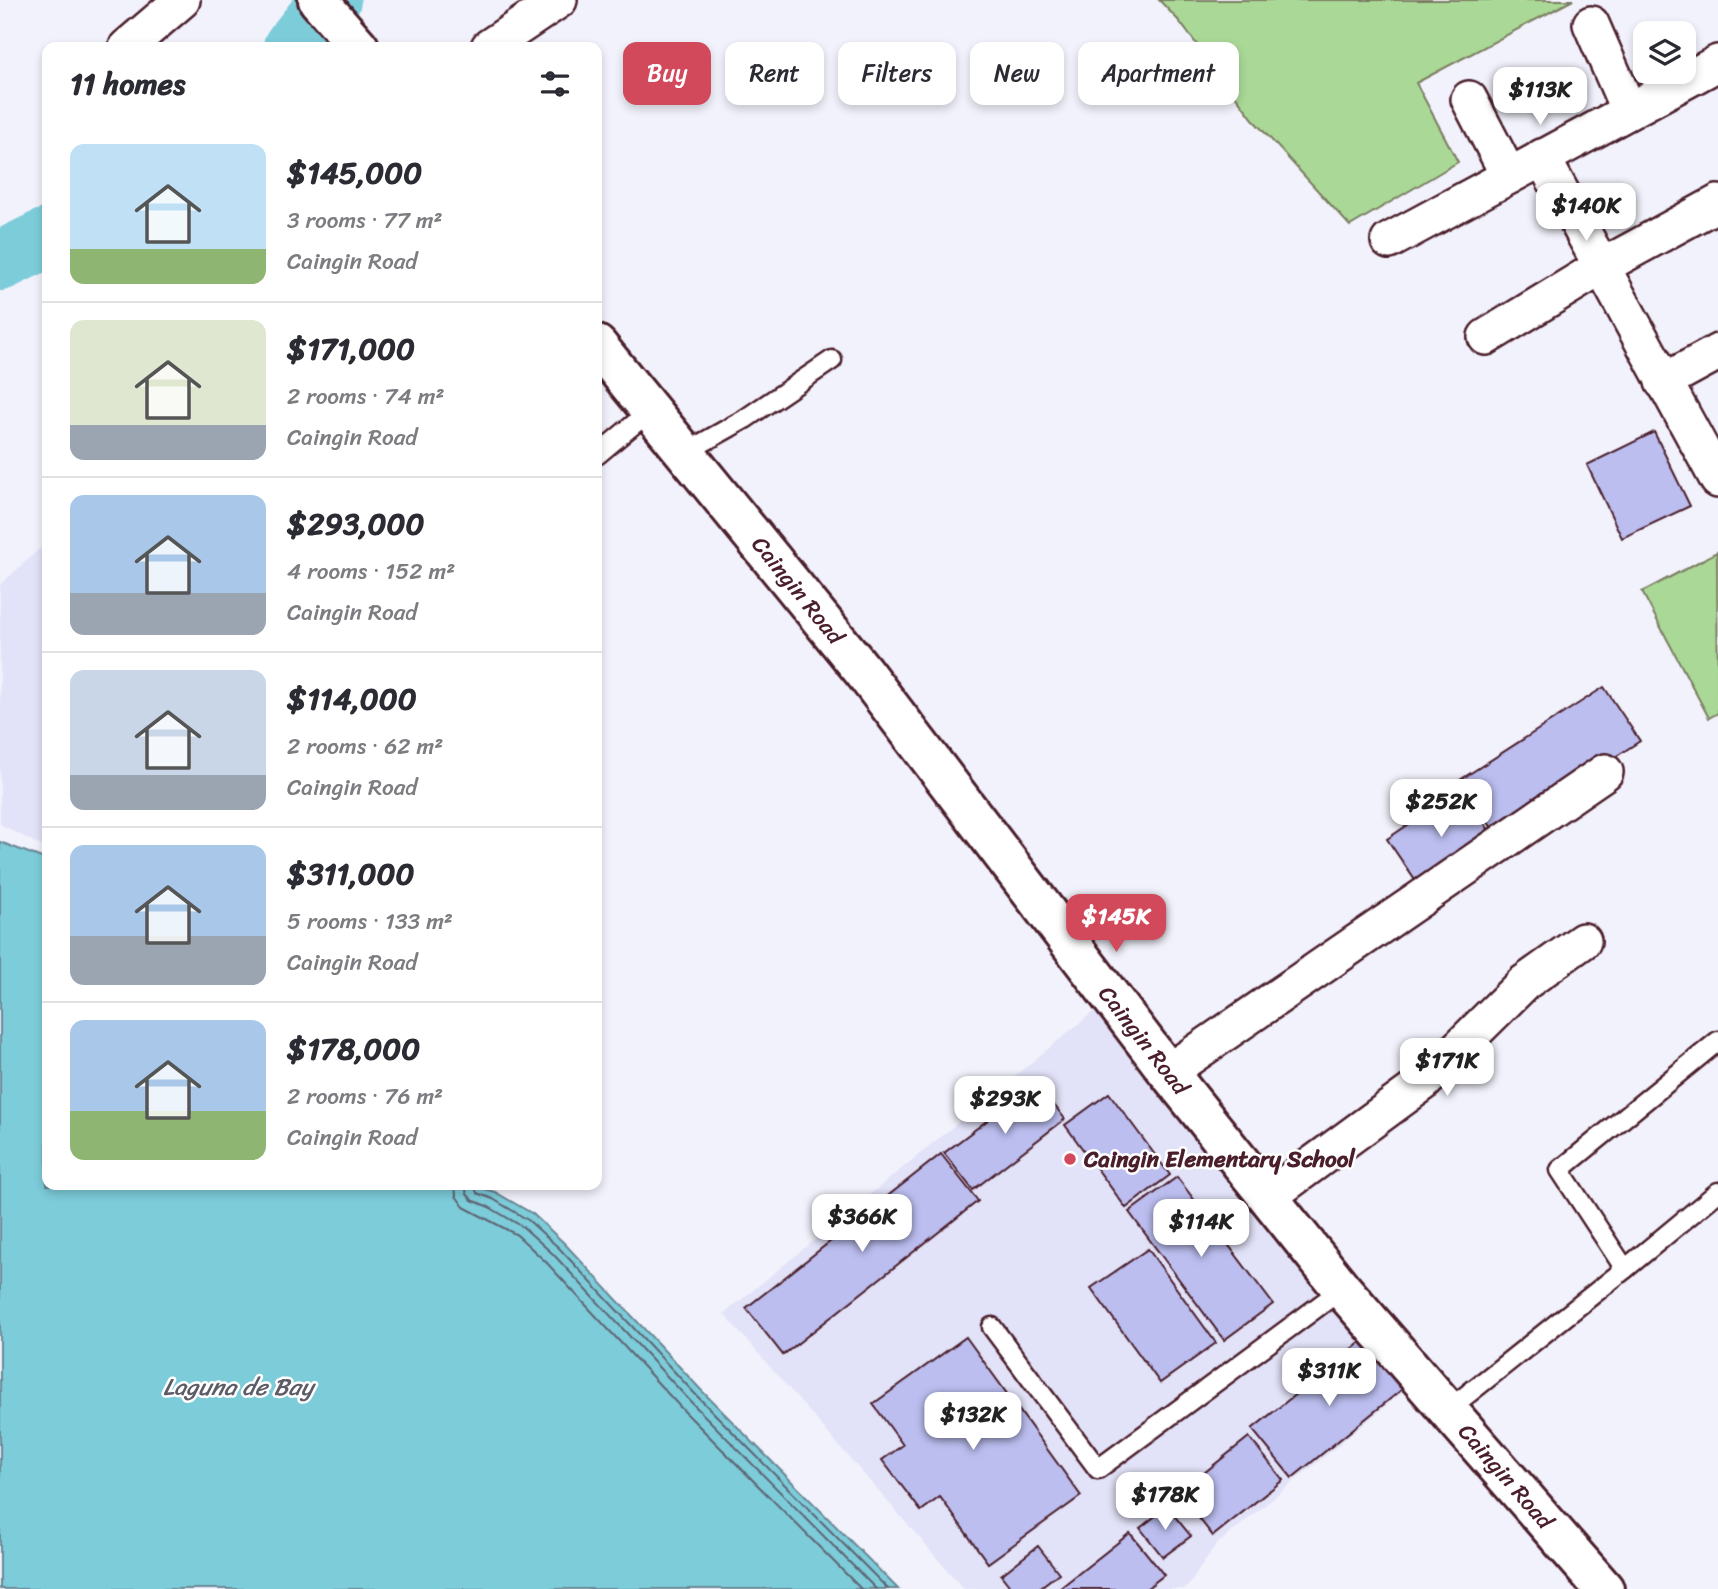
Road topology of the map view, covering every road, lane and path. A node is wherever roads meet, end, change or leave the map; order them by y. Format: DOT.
graph roads {
  1 [pos="182,0"];
  2 [pos="559,0"];
  3 [pos="1591,24"];
  4 [pos="133,42"];
  5 [pos="496,42"];
  6 [pos="1718,63"];
  7 [pos="1469,99"];
  8 [pos="1629,111"];
  9 [pos="1542,158"];
  10 [pos="1509,176"];
  11 [pos="1718,204"];
  12 [pos="1389,241"];
  13 [pos="1601,267"];
  14 [pos="1486,338"];
  15 [pos="602,351"];
  16 [pos="1718,352"];
  17 [pos="832,360"];
  18 [pos="1663,382"];
  19 [pos="651,410"];
  20 [pos="602,451"];
  21 [pos="687,452"];
  22 [pos="1718,480"];
  23 [pos="1605,772"];
  24 [pos="1583,941"];
  25 [pos="1718,1041"];
  26 [pos="1168,1072"];
  27 [pos="1718,1192"];
  28 [pos="1268,1197"];
  29 [pos="1625,1269"];
  30 [pos="1342,1289"];
  31 [pos="992,1327"];
  32 [pos="1449,1409"];
  33 [pos="1604,1589"];
  1 -- 4 [label="street"];
  2 -- 5 [label="street"];
  3 -- 8 [label="street"];
  6 -- 8 [label="street"];
  7 -- 10 [label="street"];
  8 -- 9 [label="street"];
  9 -- 10 [label="street"];
  9 -- 13 [label="street"];
  10 -- 12 [label="street"];
  11 -- 13 [label="street"];
  13 -- 14 [label="street"];
  13 -- 18 [label="street"];
  15 -- 19 [label="street, Caingin Road"];
  16 -- 18 [label="street"];
  17 -- 21 [label="lane"];
  18 -- 22 [label="street"];
  19 -- 20 [label="lane"];
  19 -- 21 [label="street, Caingin Road"];
  21 -- 26 [label="street, Caingin Road"];
  23 -- 26 [label="street"];
  24 -- 28 [label="street"];
  25 -- 29 [label="lane"];
  26 -- 28 [label="street, Caingin Road"];
  27 -- 29 [label="lane"];
  28 -- 30 [label="street, Caingin Road"];
  29 -- 32 [label="lane"];
  30 -- 31 [label="lane"];
  30 -- 32 [label="street, Caingin Road"];
  32 -- 33 [label="street, Caingin Road"];
}
